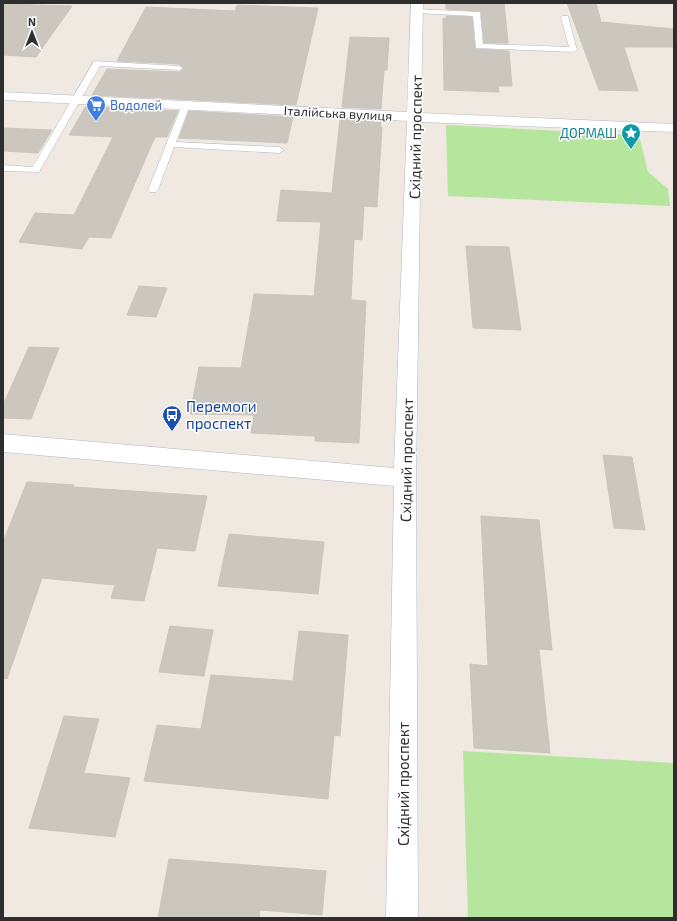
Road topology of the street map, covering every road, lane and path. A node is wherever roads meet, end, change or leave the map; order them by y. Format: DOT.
graph roads {
  1 [pos="417,7"];
  2 [pos="565,18"];
  3 [pos="179,68"];
  4 [pos="3,96"];
  5 [pos="77,100"];
  6 [pos="186,105"];
  7 [pos="415,117"];
  8 [pos="674,128"];
  9 [pos="170,144"];
  10 [pos="279,150"];
  11 [pos="3,168"];
  12 [pos="153,190"];
  13 [pos="3,443"];
  14 [pos="405,478"];
  15 [pos="402,918"];
  1 -- 2 [label="lane"];
  1 -- 7 [label="main road, Східний проспект"];
  3 -- 5 [label="lane"];
  4 -- 5 [label="main road, Італійська вулиця"];
  5 -- 6 [label="main road, Італійська вулиця"];
  5 -- 11 [label="lane"];
  6 -- 7 [label="main road, Італійська вулиця"];
  6 -- 9 [label="lane"];
  7 -- 8 [label="main road, Італійська вулиця"];
  7 -- 14 [label="main road, Східний проспект"];
  9 -- 10 [label="lane"];
  9 -- 12 [label="lane"];
  13 -- 14 [label="main road"];
  14 -- 15 [label="main road, Східний проспект"];
}
